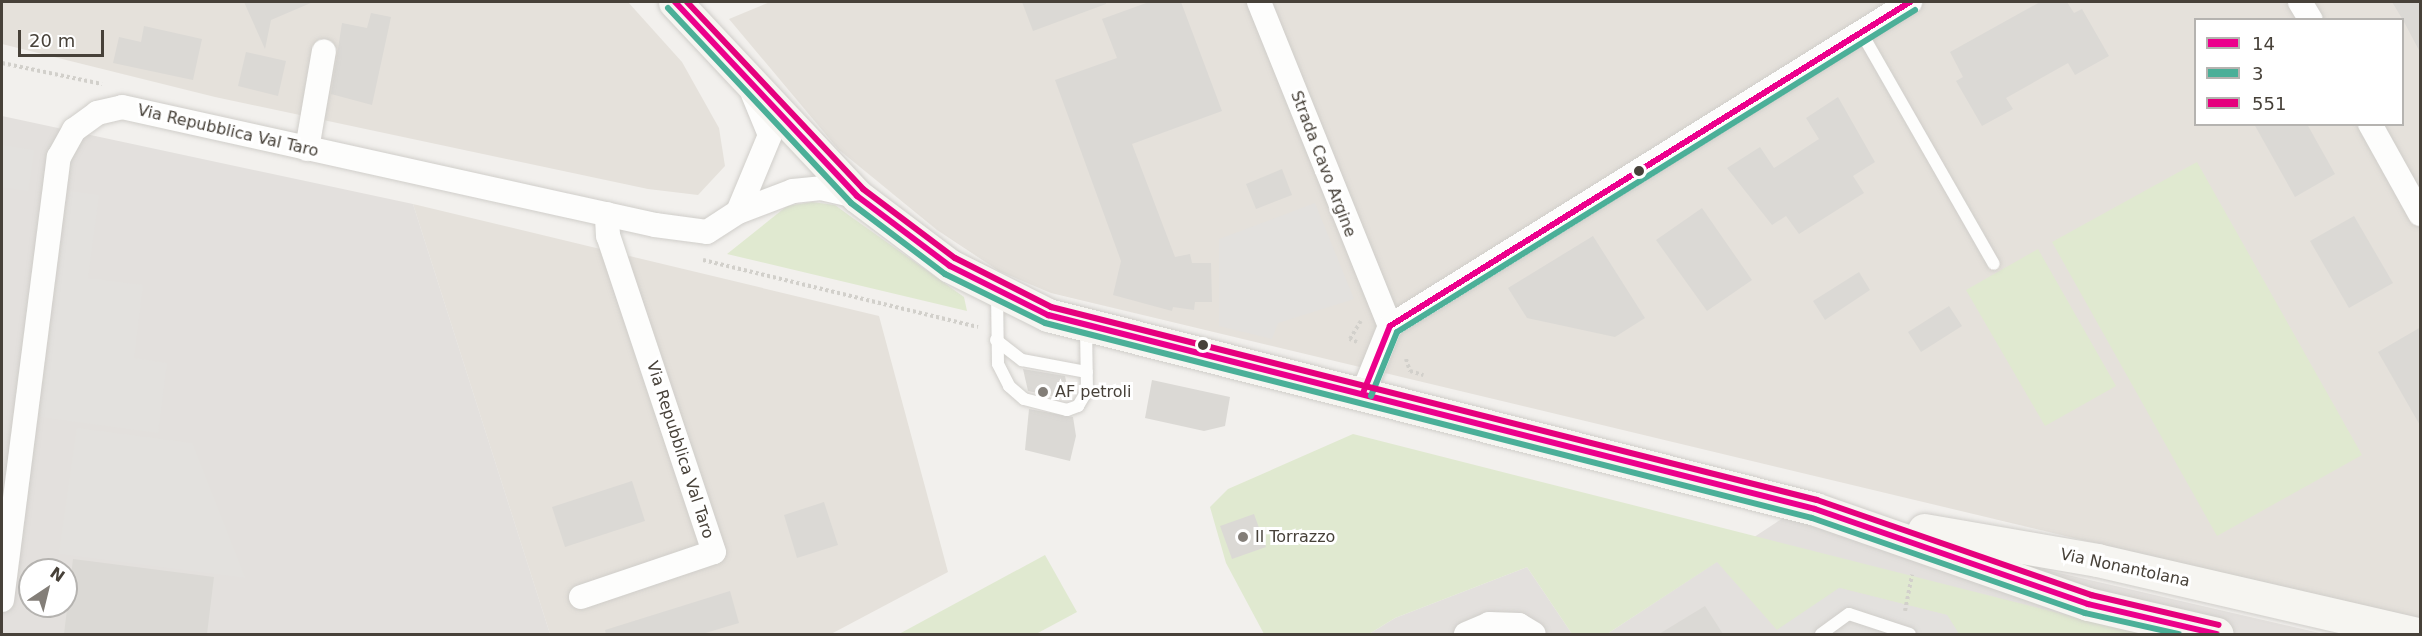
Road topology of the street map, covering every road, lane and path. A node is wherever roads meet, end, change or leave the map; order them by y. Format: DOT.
graph roads {
  1 [pos="675,2"];
  2 [pos="1259,2"];
  3 [pos="1910,2"];
  4 [pos="2300,2"];
  5 [pos="2310,18"];
  6 [pos="1861,32"];
  7 [pos="324,51"];
  8 [pos="749,83"];
  9 [pos="2371,126"];
  10 [pos="307,149"];
  11 [pos="857,196"];
  12 [pos="738,212"];
  13 [pos="607,214"];
  14 [pos="2421,214"];
  15 [pos="1994,264"];
  16 [pos="997,293"];
  17 [pos="1390,326"];
  18 [pos="1086,327"];
  19 [pos="996,340"];
  20 [pos="1088,372"];
  21 [pos="1363,393"];
  22 [pos="1830,514"];
  23 [pos="581,597"];
  24 [pos="2,600"];
  25 [pos="1466,634"];
  26 [pos="1534,634"];
  27 [pos="1821,634"];
  28 [pos="1910,634"];
  29 [pos="2215,634"];
  30 [pos="2418,634"];
  1 -- 8 [label="main road, Via Nonantolana"];
  2 -- 17 [label="street, Strada Cavo Argine"];
  3 -- 6 [label="street"];
  4 -- 5 [label="street"];
  6 -- 15 [label="lane"];
  6 -- 17 [label="street"];
  7 -- 10 [label="street"];
  8 -- 11 [label="main road, Via Nonantolana"];
  8 -- 12 [label="street"];
  9 -- 14 [label="street"];
  10 -- 13 [label="street, Via Repubblica Val Taro"];
  10 -- 24 [label="street, Via Repubblica Val Taro"];
  11 -- 12 [label="street, Via Repubblica Val Taro"];
  11 -- 16 [label="main road, Via Nonantolana"];
  12 -- 13 [label="street, Via Repubblica Val Taro"];
  13 -- 23 [label="street, Via Repubblica Val Taro"];
  16 -- 18 [label="main road, Via Nonantolana"];
  16 -- 19 [label="lane"];
  17 -- 21 [label="street"];
  18 -- 20 [label="lane"];
  18 -- 21 [label="main road, Via Nonantolana"];
  19 -- 20 [label="lane"];
  19 -- 20 [label="lane"];
  21 -- 22 [label="main road, Via Nonantolana"];
  22 -- 29 [label="main road, Via Nonantolana"];
  22 -- 30 [label="main road, Via Nonantolana"];
  25 -- 26 [label="street"];
  27 -- 28 [label="lane"];
}
